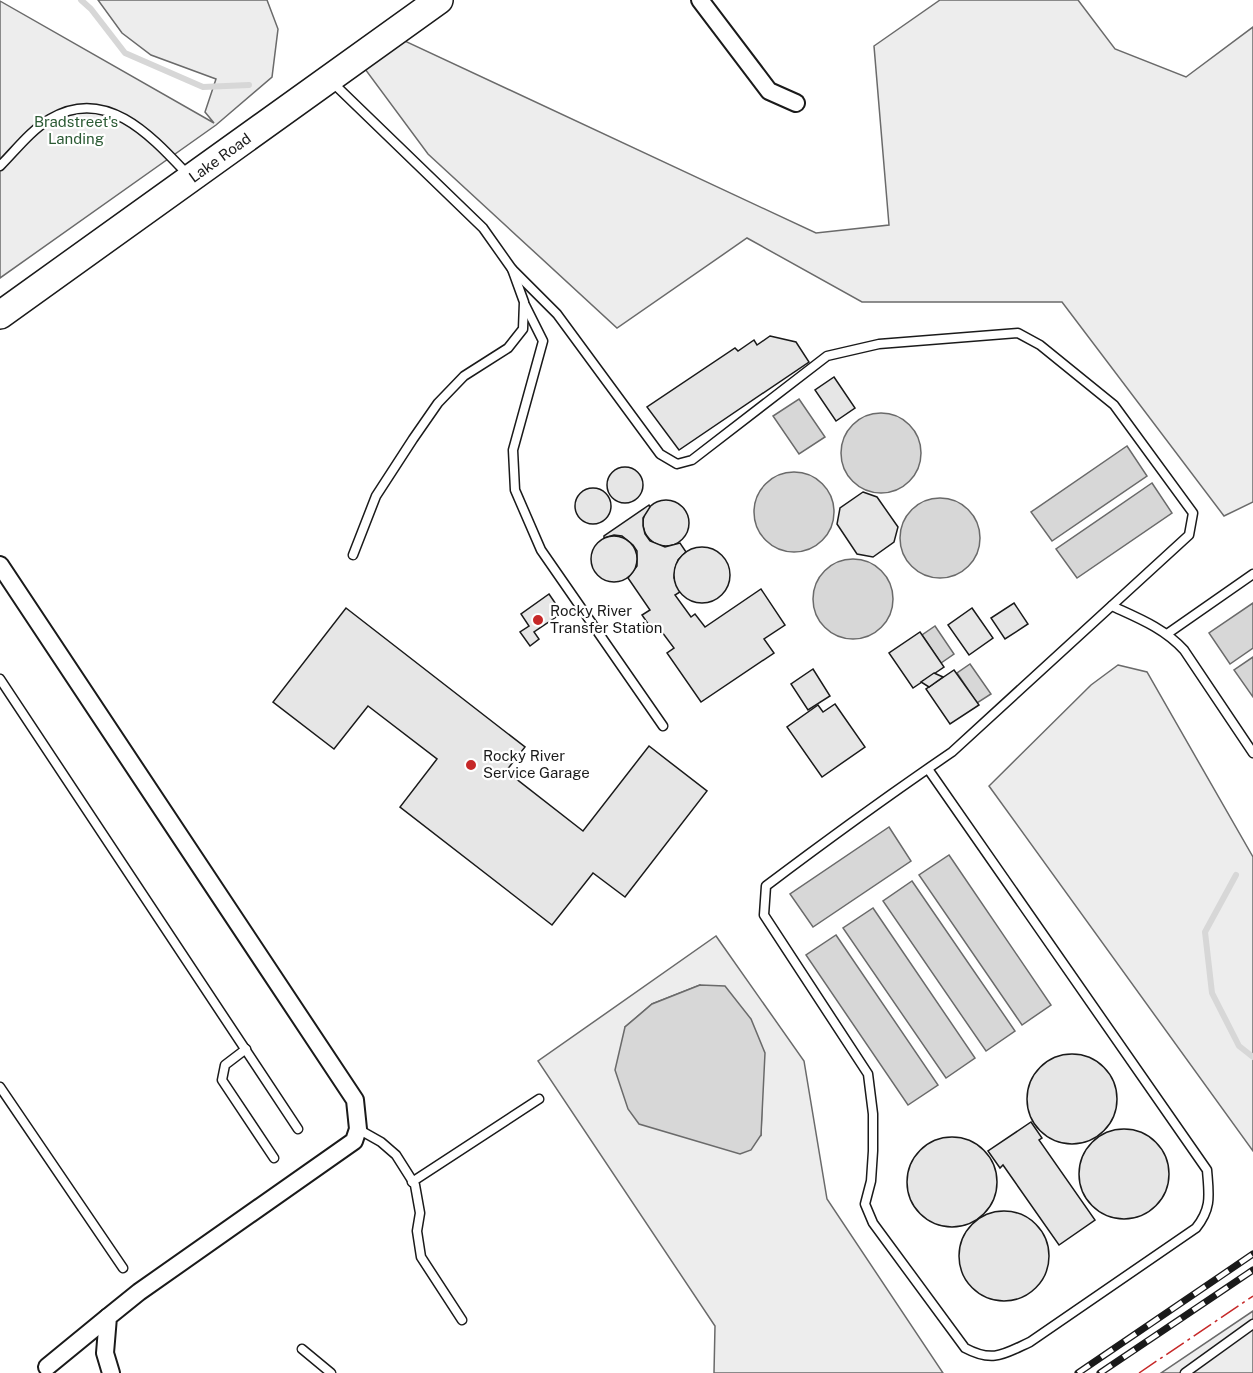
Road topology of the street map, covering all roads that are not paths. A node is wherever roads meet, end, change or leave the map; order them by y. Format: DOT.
graph roads {
  1 [pos="439,0"];
  2 [pos="700,0"];
  3 [pos="330,79"];
  4 [pos="796,103"];
  5 [pos="0,166"];
  6 [pos="192,179"];
  7 [pos="512,269"];
  8 [pos="524,302"];
  9 [pos="0,315"];
  10 [pos="353,555"];
  11 [pos="0,565"];
  12 [pos="1253,574"];
  13 [pos="1112,606"];
  14 [pos="1167,634"];
  15 [pos="0,679"];
  16 [pos="663,726"];
  17 [pos="1253,753"];
  18 [pos="928,769"];
  19 [pos="246,1049"];
  20 [pos="0,1087"];
  21 [pos="539,1099"];
  22 [pos="298,1129"];
  23 [pos="358,1129"];
  24 [pos="274,1158"];
  25 [pos="412,1182"];
  26 [pos="123,1268"];
  27 [pos="108,1317"];
  28 [pos="462,1320"];
  29 [pos="1253,1324"];
  30 [pos="302,1349"];
  31 [pos="49,1371"];
  32 [pos="111,1373"];
  33 [pos="331,1373"];
  34 [pos="1185,1373"];
  1 -- 3 [label="main road, Lake Road"];
  2 -- 4 [label="street"];
  3 -- 6 [label="main road, Lake Road"];
  3 -- 7 [label="lane"];
  5 -- 6 [label="lane"];
  6 -- 9 [label="main road, Lake Road"];
  7 -- 8 [label="lane"];
  7 -- 13 [label="lane"];
  8 -- 10 [label="lane"];
  8 -- 16 [label="lane"];
  11 -- 23 [label="street"];
  12 -- 14 [label="lane"];
  13 -- 14 [label="lane"];
  13 -- 18 [label="lane"];
  14 -- 17 [label="lane"];
  15 -- 19 [label="lane"];
  18 -- 18 [label="lane"];
  19 -- 22 [label="lane"];
  19 -- 24 [label="lane"];
  20 -- 26 [label="lane"];
  21 -- 25 [label="lane"];
  23 -- 25 [label="lane"];
  23 -- 27 [label="street"];
  25 -- 28 [label="lane"];
  27 -- 31 [label="street"];
  27 -- 32 [label="street"];
  29 -- 34 [label="lane"];
  30 -- 33 [label="lane"];
}
